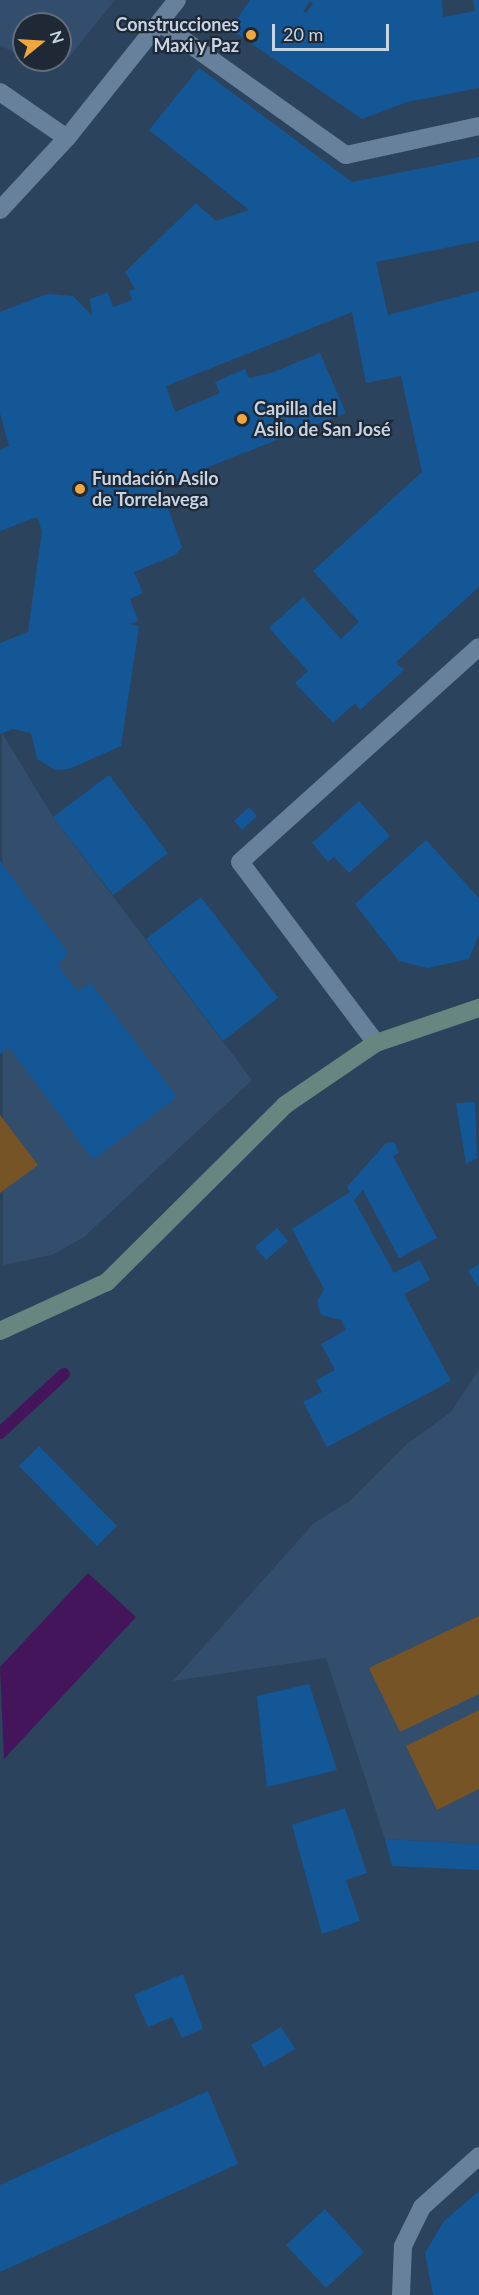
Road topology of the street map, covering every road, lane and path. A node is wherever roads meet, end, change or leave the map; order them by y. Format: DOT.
graph roads {
  1 [pos="177,0"];
  2 [pos="160,22"];
  3 [pos="0,92"];
  4 [pos="479,126"];
  5 [pos="67,138"];
  6 [pos="0,210"];
  7 [pos="479,647"];
  8 [pos="479,1008"];
  9 [pos="376,1043"];
  10 [pos="4,1325"];
  11 [pos="479,2156"];
  12 [pos="400,2295"];
  1 -- 2 [label="street"];
  2 -- 4 [label="street"];
  2 -- 5 [label="street"];
  3 -- 5 [label="street"];
  5 -- 6 [label="street"];
  7 -- 9 [label="street"];
  8 -- 9 [label="main road"];
  9 -- 10 [label="main road"];
  11 -- 12 [label="street"];
}
